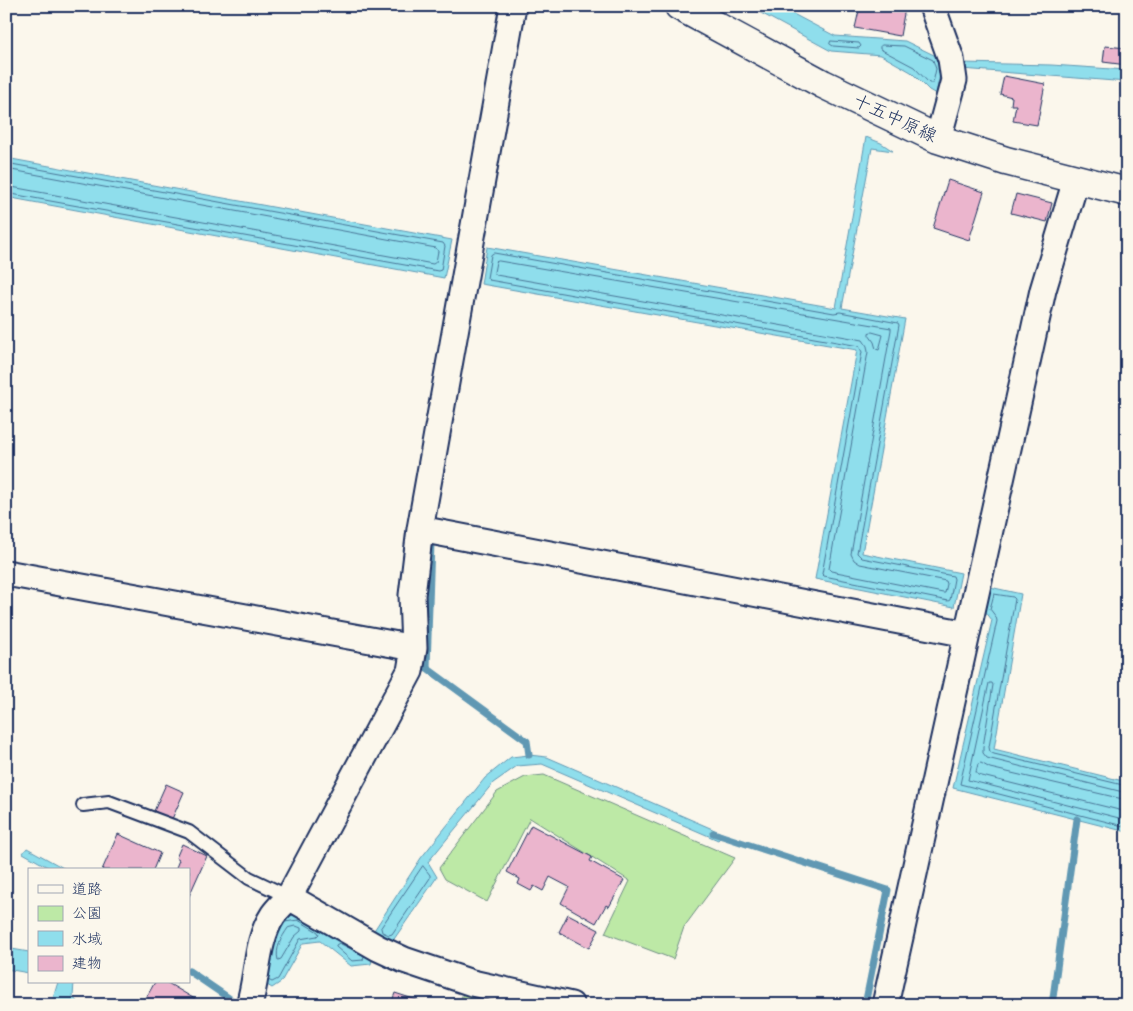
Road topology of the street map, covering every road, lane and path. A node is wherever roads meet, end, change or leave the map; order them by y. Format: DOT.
graph roads {
  1 [pos="513,6"];
  2 [pos="679,6"];
  3 [pos="932,6"];
  4 [pos="938,138"];
  5 [pos="1076,180"];
  6 [pos="1127,192"];
  7 [pos="420,529"];
  8 [pos="6,573"];
  9 [pos="967,634"];
  10 [pos="414,648"];
  11 [pos="83,805"];
  12 [pos="289,897"];
  13 [pos="249,1005"];
  14 [pos="571,1005"];
  15 [pos="885,1005"];
  1 -- 7 [label="street"];
  2 -- 4 [label="main road, 十五中原線"];
  3 -- 4 [label="street"];
  4 -- 5 [label="main road, 十五中原線"];
  5 -- 6 [label="main road, 十五中原線"];
  5 -- 9 [label="street"];
  7 -- 9 [label="street"];
  7 -- 10 [label="street"];
  8 -- 10 [label="street"];
  9 -- 15 [label="street"];
  10 -- 12 [label="street"];
  11 -- 12 [label="lane"];
  12 -- 13 [label="street"];
  12 -- 14 [label="street"];
}
